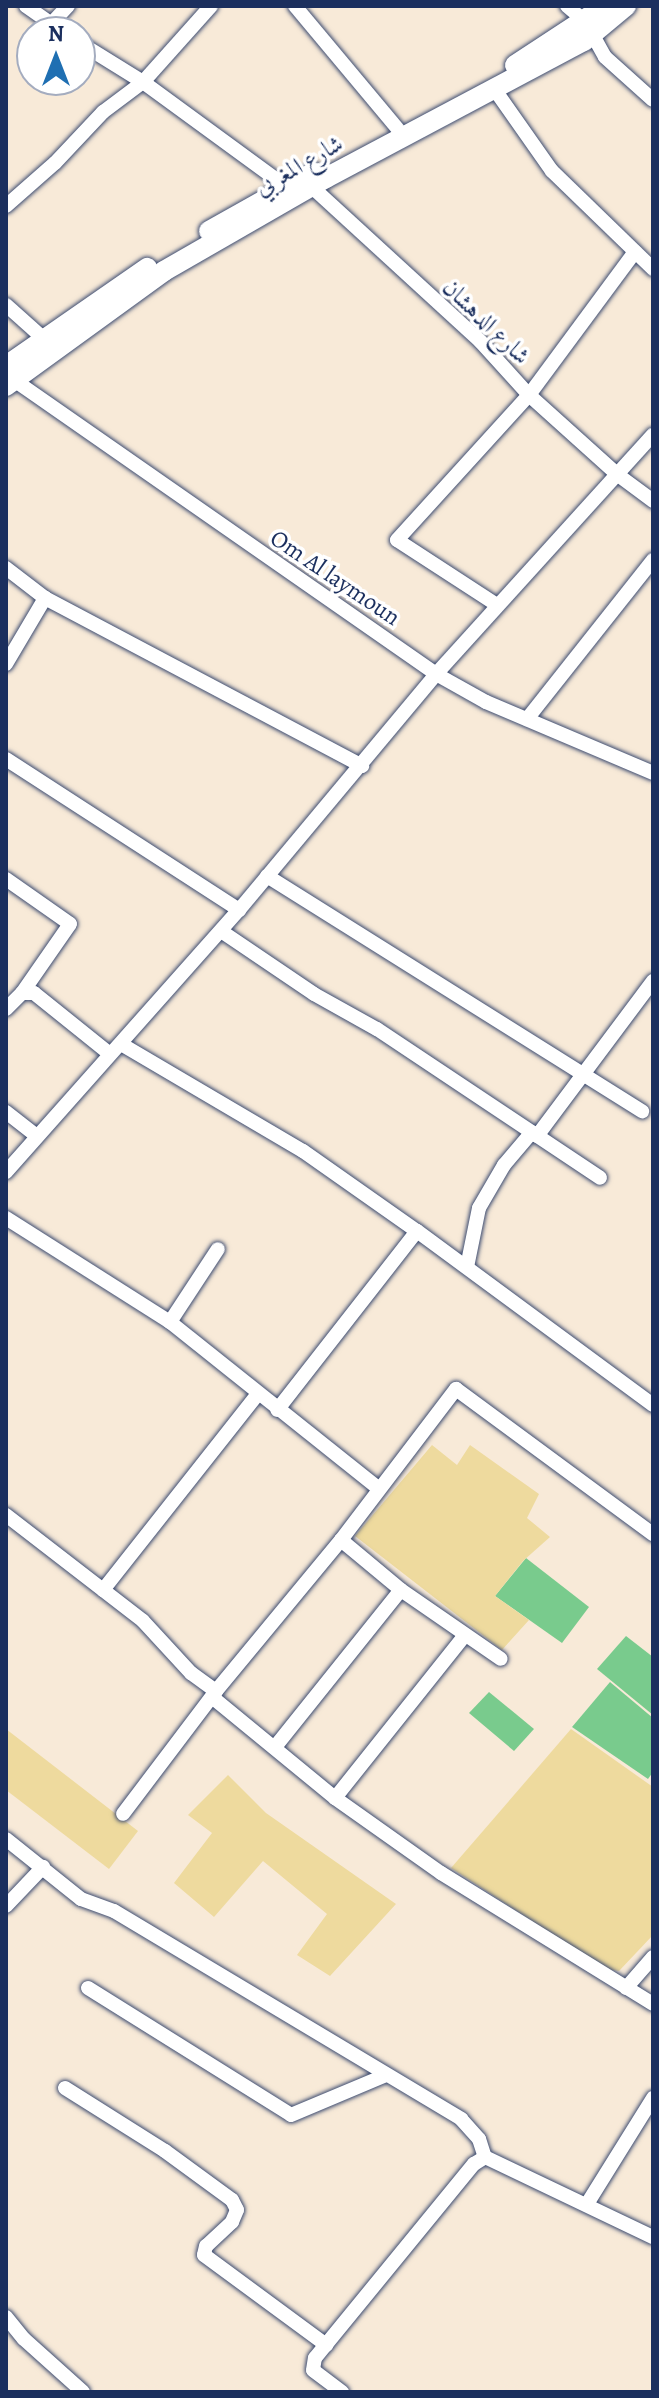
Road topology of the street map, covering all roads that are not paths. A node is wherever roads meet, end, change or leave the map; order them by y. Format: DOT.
graph roads {
  1 [pos="211,6"];
  2 [pos="295,6"];
  3 [pos="567,6"];
  4 [pos="605,6"];
  5 [pos="626,6"];
  6 [pos="589,28"];
  7 [pos="96,53"];
  8 [pos="143,82"];
  9 [pos="495,90"];
  10 [pos="653,100"];
  11 [pos="398,129"];
  12 [pos="285,186"];
  13 [pos="312,187"];
  14 [pos="6,206"];
  15 [pos="635,252"];
  16 [pos="653,269"];
  17 [pos="6,305"];
  18 [pos="43,338"];
  19 [pos="9,377"];
  20 [pos="529,395"];
  21 [pos="653,435"];
  22 [pos="618,475"];
  23 [pos="653,501"];
  24 [pos="653,560"];
  25 [pos="6,568"];
  26 [pos="45,598"];
  27 [pos="497,605"];
  28 [pos="6,664"];
  29 [pos="436,674"];
  30 [pos="527,719"];
  31 [pos="6,759"];
  32 [pos="362,766"];
  33 [pos="653,773"];
  34 [pos="267,876"];
  35 [pos="6,879"];
  36 [pos="239,910"];
  37 [pos="221,931"];
  38 [pos="651,989"];
  39 [pos="22,993"];
  40 [pos="6,1009"];
  41 [pos="116,1049"];
  42 [pos="581,1074"];
  43 [pos="642,1111"];
  44 [pos="6,1112"];
  45 [pos="534,1134"];
  46 [pos="37,1136"];
  47 [pos="6,1172"];
  48 [pos="600,1178"];
  49 [pos="6,1218"];
  50 [pos="417,1231"];
  51 [pos="218,1249"];
  52 [pos="467,1267"];
  53 [pos="170,1322"];
  54 [pos="257,1395"];
  55 [pos="653,1405"];
  56 [pos="277,1410"];
  57 [pos="378,1488"];
  58 [pos="6,1515"];
  59 [pos="653,1534"];
  60 [pos="341,1540"];
  61 [pos="103,1590"];
  62 [pos="401,1590"];
  63 [pos="465,1635"];
  64 [pos="501,1659"];
  65 [pos="214,1694"];
  66 [pos="275,1747"];
  67 [pos="335,1798"];
  68 [pos="123,1814"];
  69 [pos="6,1839"];
  70 [pos="43,1867"];
  71 [pos="6,1906"];
  72 [pos="653,1957"];
  73 [pos="88,1988"];
  74 [pos="626,1988"];
  75 [pos="653,2004"];
  76 [pos="384,2076"];
  77 [pos="65,2088"];
  78 [pos="653,2098"];
  79 [pos="485,2157"];
  80 [pos="587,2204"];
  81 [pos="653,2237"];
  82 [pos="6,2317"];
  83 [pos="326,2345"];
  84 [pos="83,2392"];
  85 [pos="342,2392"];
  1 -- 8 [label="street"];
  2 -- 11 [label="street"];
  3 -- 6 [label="street"];
  4 -- 6 [label="main road, شارع المغربي"];
  5 -- 6 [label="main road, شارع المغربي"];
  6 -- 9 [label="main road, شارع المغربي"];
  6 -- 10 [label="street"];
  6 -- 11 [label="main road, شارع المغربي"];
  7 -- 8 [label="street"];
  8 -- 12 [label="street"];
  8 -- 14 [label="street"];
  9 -- 13 [label="main road, شارع المغربي"];
  9 -- 15 [label="street"];
  11 -- 12 [label="main road, شارع المغربي"];
  12 -- 13 [label="street"];
  12 -- 18 [label="main road, شارع المغربي"];
  13 -- 19 [label="main road, شارع المغربي"];
  13 -- 20 [label="street, شارع الدهشان"];
  15 -- 16 [label="street"];
  15 -- 20 [label="street"];
  17 -- 18 [label="street"];
  18 -- 19 [label="main road, شارع المغربي"];
  19 -- 29 [label="street, Om Al laymoun"];
  20 -- 22 [label="street, شارع الدهشان"];
  20 -- 27 [label="street"];
  21 -- 22 [label="street"];
  22 -- 23 [label="street, شارع الدهشان"];
  22 -- 27 [label="street"];
  24 -- 30 [label="street"];
  25 -- 26 [label="street"];
  26 -- 28 [label="street"];
  26 -- 32 [label="street"];
  27 -- 29 [label="street"];
  29 -- 30 [label="street, Om Al laymoun"];
  29 -- 32 [label="street"];
  30 -- 33 [label="street, Om Al laymoun"];
  31 -- 36 [label="street"];
  32 -- 34 [label="street"];
  34 -- 36 [label="street"];
  34 -- 42 [label="street"];
  35 -- 39 [label="street"];
  36 -- 37 [label="street"];
  37 -- 41 [label="street"];
  37 -- 45 [label="street"];
  38 -- 42 [label="street"];
  39 -- 40 [label="street"];
  39 -- 41 [label="street"];
  41 -- 46 [label="street"];
  41 -- 50 [label="street"];
  42 -- 43 [label="street"];
  42 -- 45 [label="street"];
  44 -- 46 [label="street"];
  45 -- 48 [label="street"];
  45 -- 52 [label="street"];
  46 -- 47 [label="street"];
  49 -- 53 [label="street"];
  50 -- 52 [label="street"];
  50 -- 56 [label="street"];
  51 -- 53 [label="street"];
  52 -- 55 [label="street"];
  53 -- 54 [label="street"];
  54 -- 56 [label="street"];
  54 -- 61 [label="street"];
  56 -- 57 [label="street"];
  57 -- 59 [label="street"];
  57 -- 60 [label="street"];
  58 -- 61 [label="street"];
  60 -- 62 [label="street"];
  60 -- 65 [label="street"];
  61 -- 65 [label="street"];
  62 -- 63 [label="street"];
  62 -- 66 [label="street"];
  63 -- 64 [label="street"];
  63 -- 67 [label="street"];
  65 -- 66 [label="street"];
  65 -- 68 [label="street"];
  66 -- 67 [label="street"];
  67 -- 74 [label="street"];
  69 -- 70 [label="street"];
  70 -- 71 [label="street"];
  70 -- 76 [label="street"];
  72 -- 74 [label="street"];
  73 -- 76 [label="street"];
  74 -- 75 [label="street"];
  76 -- 79 [label="street"];
  77 -- 83 [label="street"];
  78 -- 80 [label="street"];
  79 -- 80 [label="street"];
  79 -- 83 [label="street"];
  80 -- 81 [label="street"];
  82 -- 84 [label="street"];
  83 -- 85 [label="street"];
}
